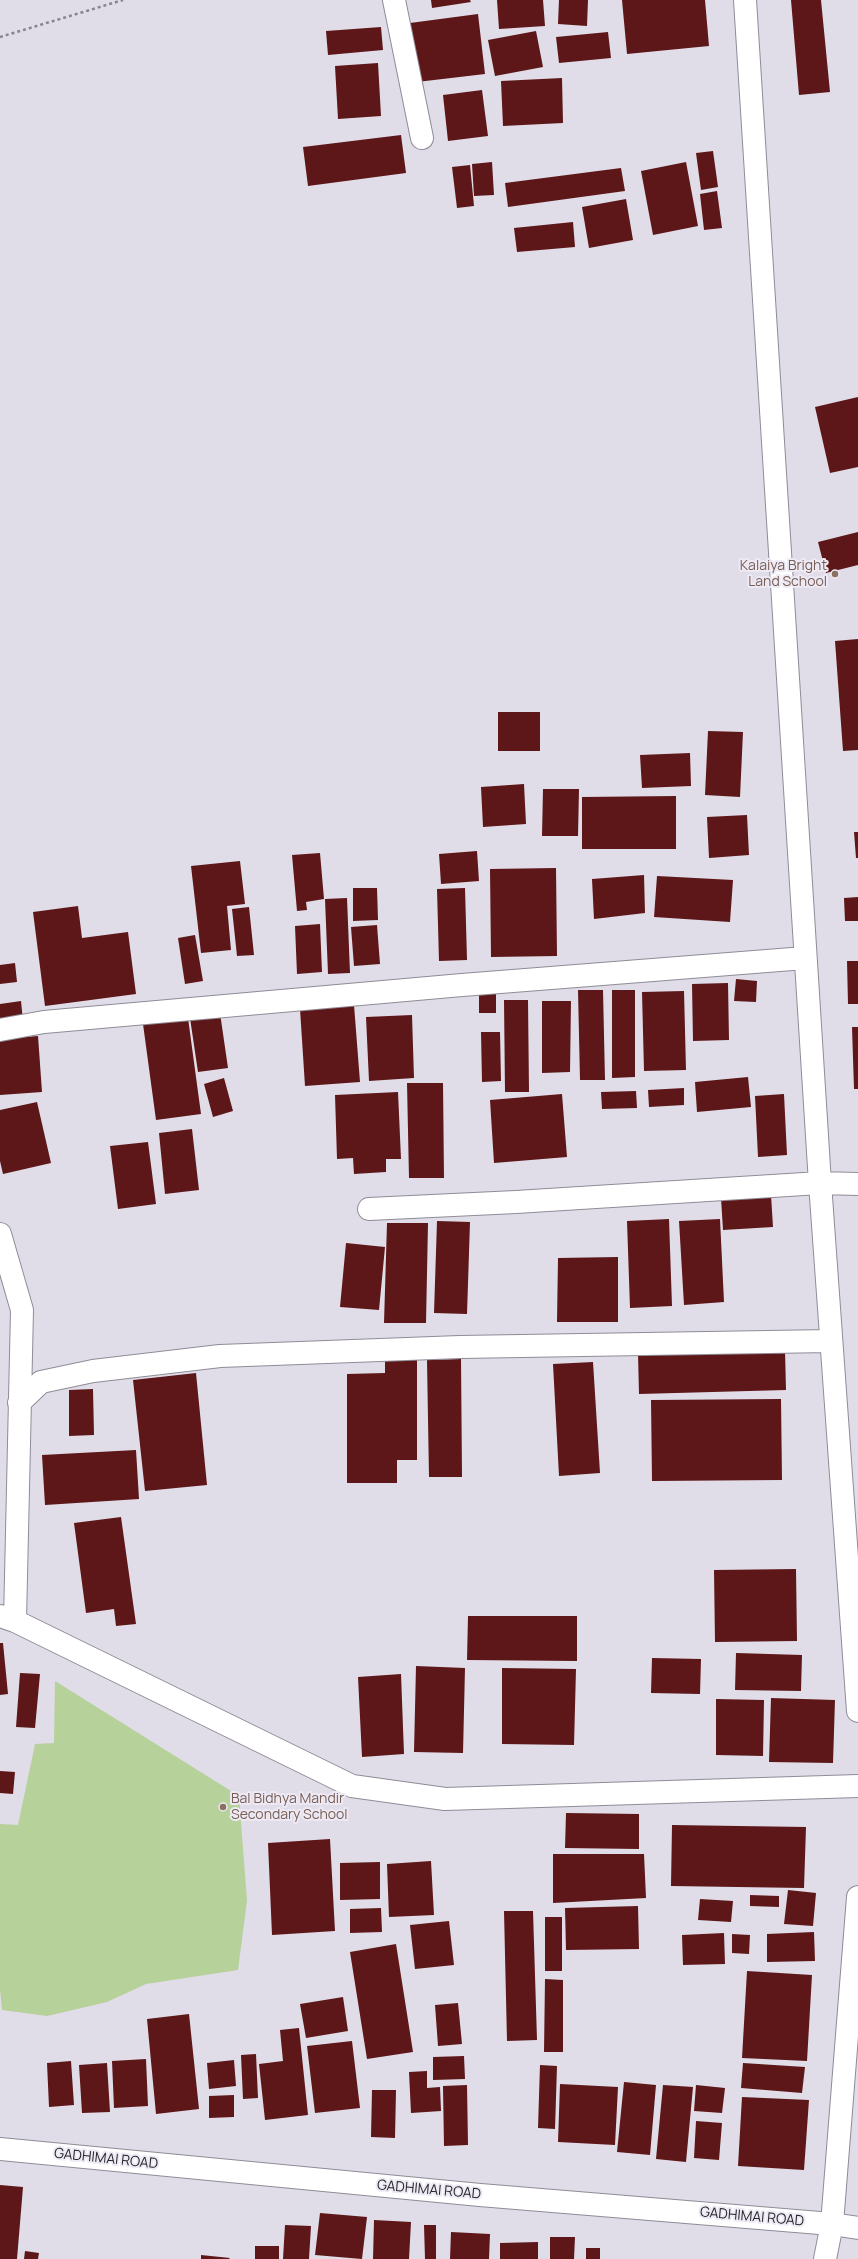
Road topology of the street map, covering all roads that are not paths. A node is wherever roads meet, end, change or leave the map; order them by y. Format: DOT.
graph roads {
  1 [pos="394,0"];
  2 [pos="745,0"];
  3 [pos="422,138"];
  4 [pos="805,958"];
  5 [pos="0,1030"];
  6 [pos="820,1183"];
  7 [pos="858,1184"];
  8 [pos="369,1209"];
  9 [pos="0,1234"];
  10 [pos="830,1340"];
  11 [pos="19,1403"];
  12 [pos="7,1619"];
  13 [pos="858,1711"];
  14 [pos="858,1786"];
  15 [pos="858,1897"];
  16 [pos="0,2148"];
  17 [pos="832,2224"];
  18 [pos="858,2228"];
  19 [pos="825,2259"];
  1 -- 3 [label="street"];
  2 -- 4 [label="street"];
  4 -- 5 [label="street"];
  4 -- 6 [label="street"];
  6 -- 7 [label="street"];
  6 -- 8 [label="street"];
  6 -- 10 [label="street"];
  9 -- 11 [label="street"];
  10 -- 11 [label="street"];
  10 -- 13 [label="street"];
  11 -- 12 [label="street"];
  12 -- 14 [label="street"];
  15 -- 17 [label="street"];
  16 -- 17 [label="street, GADHIMAI ROAD"];
  17 -- 18 [label="street, GADHIMAI ROAD"];
  17 -- 19 [label="street"];
}
